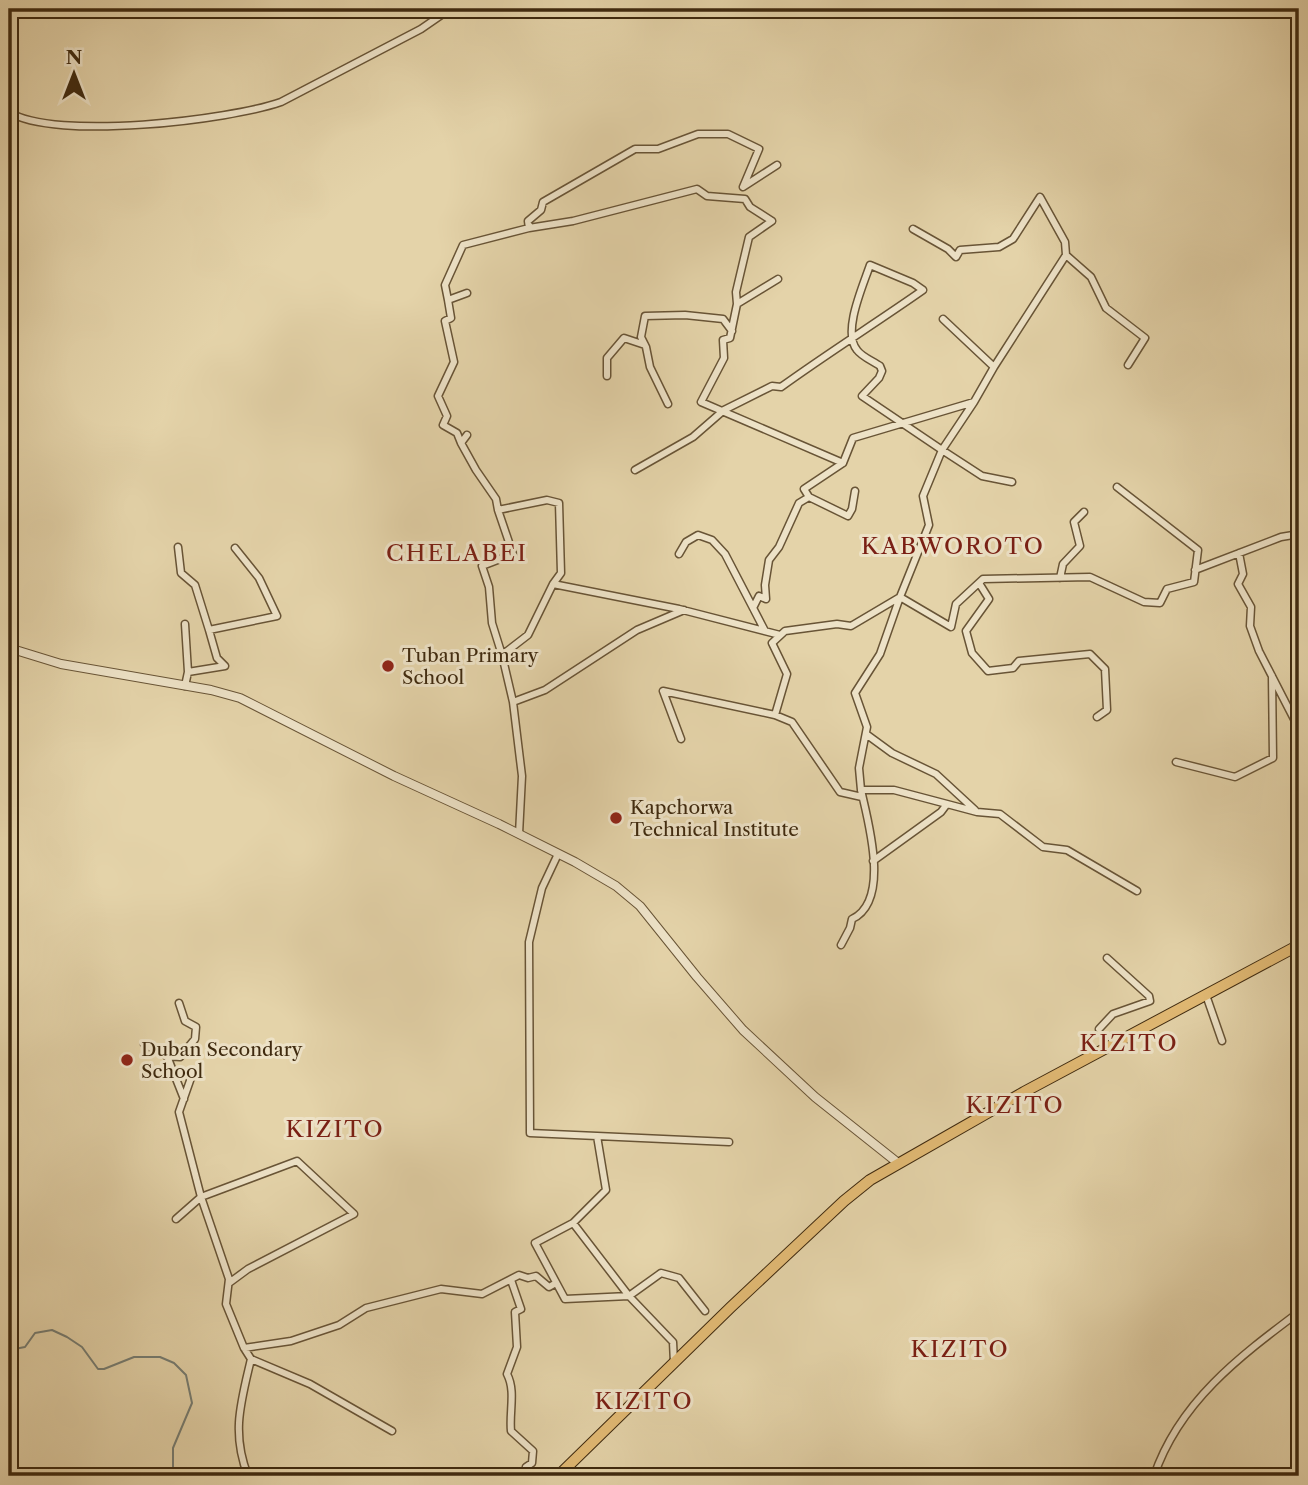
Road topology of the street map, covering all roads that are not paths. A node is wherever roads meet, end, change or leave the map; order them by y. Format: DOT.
graph roads {
  1 [pos="450,9"];
  2 [pos="9,112"];
  3 [pos="777,165"];
  4 [pos="529,228"];
  5 [pos="913,229"];
  6 [pos="1066,255"];
  7 [pos="778,279"];
  8 [pos="467,293"];
  9 [pos="448,300"];
  10 [pos="737,304"];
  11 [pos="943,319"];
  12 [pos="732,331"];
  13 [pos="852,336"];
  14 [pos="645,345"];
  15 [pos="1128,365"];
  16 [pos="994,367"];
  17 [pos="607,376"];
  18 [pos="974,402"];
  19 [pos="668,404"];
  20 [pos="723,411"];
  21 [pos="901,424"];
  22 [pos="467,435"];
  23 [pos="461,443"];
  24 [pos="942,450"];
  25 [pos="843,463"];
  26 [pos="635,470"];
  27 [pos="1012,482"];
  28 [pos="1117,487"];
  29 [pos="855,491"];
  30 [pos="809,497"];
  31 [pos="498,510"];
  32 [pos="1084,512"];
  33 [pos="1299,534"];
  34 [pos="178,547"];
  35 [pos="234,548"];
  36 [pos="1239,553"];
  37 [pos="679,554"];
  38 [pos="1195,570"];
  39 [pos="1060,578"];
  40 [pos="979,583"];
  41 [pos="553,584"];
  42 [pos="900,597"];
  43 [pos="753,608"];
  44 [pos="684,610"];
  45 [pos="185,624"];
  46 [pos="209,630"];
  47 [pos="765,631"];
  48 [pos="780,635"];
  49 [pos="9,648"];
  50 [pos="502,655"];
  51 [pos="188,672"];
  52 [pos="1272,676"];
  53 [pos="185,686"];
  54 [pos="513,702"];
  55 [pos="775,715"];
  56 [pos="1097,717"];
  57 [pos="1296,723"];
  58 [pos="866,734"];
  59 [pos="681,739"];
  60 [pos="1176,762"];
  61 [pos="862,793"];
  62 [pos="947,804"];
  63 [pos="977,812"];
  64 [pos="519,834"];
  65 [pos="558,853"];
  66 [pos="873,860"];
  67 [pos="1137,891"];
  68 [pos="841,944"];
  69 [pos="1299,945"];
  70 [pos="1107,958"];
  71 [pos="1206,995"];
  72 [pos="179,1003"];
  73 [pos="1099,1029"];
  74 [pos="1222,1041"];
  75 [pos="144,1044"];
  76 [pos="167,1056"];
  77 [pos="192,1075"];
  78 [pos="184,1099"];
  79 [pos="597,1136"];
  80 [pos="729,1142"];
  81 [pos="898,1163"];
  82 [pos="201,1197"];
  83 [pos="176,1219"];
  84 [pos="573,1223"];
  85 [pos="511,1279"];
  86 [pos="229,1283"];
  87 [pos="556,1283"];
  88 [pos="629,1296"];
  89 [pos="705,1311"];
  90 [pos="1299,1312"];
  91 [pos="244,1348"];
  92 [pos="251,1359"];
  93 [pos="674,1363"];
  94 [pos="392,1431"];
  95 [pos="526,1467"];
  96 [pos="248,1476"];
  97 [pos="558,1476"];
  98 [pos="1154,1476"];
  1 -- 2 [label="street"];
  3 -- 4 [label="street"];
  4 -- 9 [label="street"];
  4 -- 10 [label="street"];
  5 -- 6 [label="street"];
  6 -- 15 [label="street"];
  6 -- 16 [label="street"];
  7 -- 10 [label="street"];
  8 -- 9 [label="street"];
  9 -- 23 [label="street"];
  10 -- 12 [label="street"];
  11 -- 16 [label="street"];
  12 -- 14 [label="street"];
  12 -- 20 [label="street"];
  13 -- 13 [label="street"];
  13 -- 20 [label="street"];
  13 -- 21 [label="street"];
  14 -- 17 [label="street"];
  14 -- 19 [label="street"];
  16 -- 18 [label="street"];
  18 -- 21 [label="street"];
  18 -- 24 [label="street"];
  20 -- 25 [label="street"];
  20 -- 26 [label="street"];
  21 -- 24 [label="street"];
  21 -- 25 [label="street"];
  22 -- 23 [label="street"];
  23 -- 31 [label="street"];
  24 -- 27 [label="street"];
  24 -- 42 [label="street"];
  25 -- 30 [label="street"];
  28 -- 38 [label="street"];
  29 -- 30 [label="street"];
  30 -- 43 [label="street"];
  31 -- 41 [label="street"];
  31 -- 50 [label="street"];
  32 -- 39 [label="street"];
  33 -- 36 [label="street"];
  34 -- 46 [label="street"];
  35 -- 46 [label="street"];
  36 -- 38 [label="street"];
  36 -- 52 [label="street"];
  37 -- 43 [label="street"];
  38 -- 39 [label="street"];
  39 -- 40 [label="street"];
  40 -- 42 [label="street"];
  40 -- 56 [label="street"];
  41 -- 44 [label="street"];
  41 -- 50 [label="street"];
  42 -- 48 [label="street"];
  42 -- 58 [label="street"];
  43 -- 47 [label="street"];
  44 -- 47 [label="street"];
  44 -- 54 [label="street"];
  45 -- 51 [label="street"];
  46 -- 51 [label="street"];
  47 -- 48 [label="street"];
  48 -- 55 [label="street"];
  49 -- 53 [label="street"];
  50 -- 54 [label="street"];
  51 -- 53 [label="street"];
  52 -- 57 [label="street"];
  52 -- 60 [label="street"];
  53 -- 64 [label="street"];
  54 -- 64 [label="street"];
  55 -- 59 [label="street"];
  55 -- 61 [label="street"];
  58 -- 61 [label="street"];
  58 -- 63 [label="street"];
  61 -- 62 [label="street"];
  61 -- 66 [label="street"];
  62 -- 63 [label="street"];
  62 -- 66 [label="street"];
  63 -- 67 [label="street"];
  64 -- 65 [label="street"];
  65 -- 79 [label="street"];
  65 -- 81 [label="street"];
  66 -- 68 [label="street"];
  69 -- 71 [label="main road"];
  70 -- 73 [label="street"];
  71 -- 74 [label="street"];
  71 -- 81 [label="main road"];
  72 -- 76 [label="street"];
  75 -- 76 [label="street"];
  76 -- 78 [label="street"];
  77 -- 78 [label="street"];
  78 -- 82 [label="street"];
  79 -- 80 [label="street"];
  79 -- 84 [label="street"];
  81 -- 93 [label="main road"];
  82 -- 83 [label="street"];
  82 -- 86 [label="street"];
  82 -- 86 [label="street"];
  84 -- 87 [label="street"];
  84 -- 88 [label="street"];
  85 -- 87 [label="street"];
  85 -- 91 [label="street"];
  85 -- 95 [label="street"];
  86 -- 91 [label="street"];
  87 -- 88 [label="street"];
  88 -- 89 [label="street"];
  88 -- 93 [label="street"];
  90 -- 98 [label="street"];
  91 -- 92 [label="street"];
  92 -- 94 [label="street"];
  92 -- 96 [label="street"];
  93 -- 97 [label="main road"];
}
